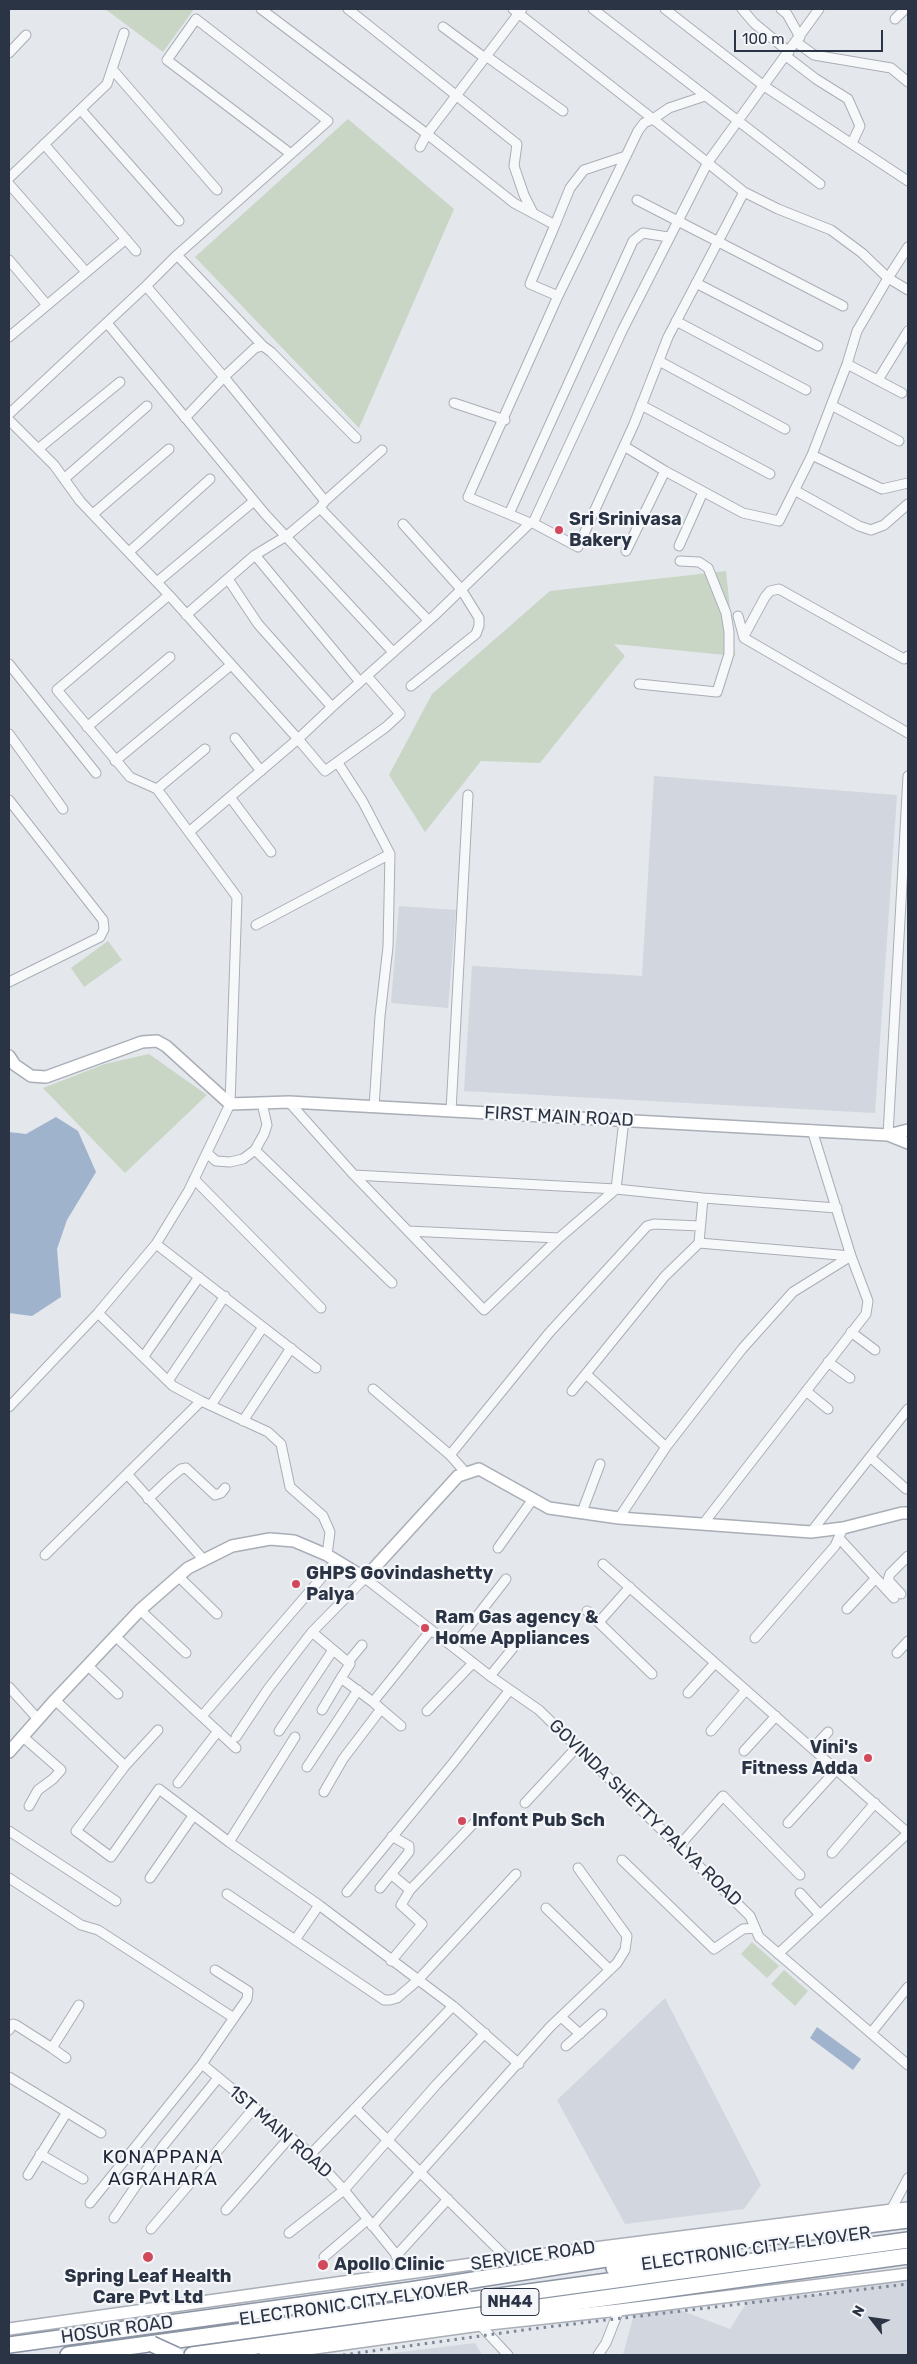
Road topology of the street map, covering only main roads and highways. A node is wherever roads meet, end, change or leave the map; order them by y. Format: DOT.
graph roads {
  1 [pos="908,2220"];
  2 [pos="908,2228"];
  3 [pos="908,2240"];
  4 [pos="908,2250"];
  5 [pos="908,2256"];
  6 [pos="152,2344"];
  7 [pos="9,2345"];
  8 [pos="9,2352"];
  9 [pos="68,2355"];
  10 [pos="112,2355"];
  11 [pos="176,2355"];
  12 [pos="192,2355"];
  1 -- 7 [label="highway, HOSUR ROAD / NH44"];
  2 -- 8 [label="highway, ELECTRONIC CITY FLYOVER"];
  3 -- 6 [label="highway, ELECTRONIC CITY FLYOVER"];
  4 -- 10 [label="highway, HOSUR ROAD / NH44"];
  5 -- 12 [label="highway"];
  6 -- 9 [label="highway, ELECTRONIC CITY FLYOVER"];
  6 -- 11 [label="highway, bridge"];
}
